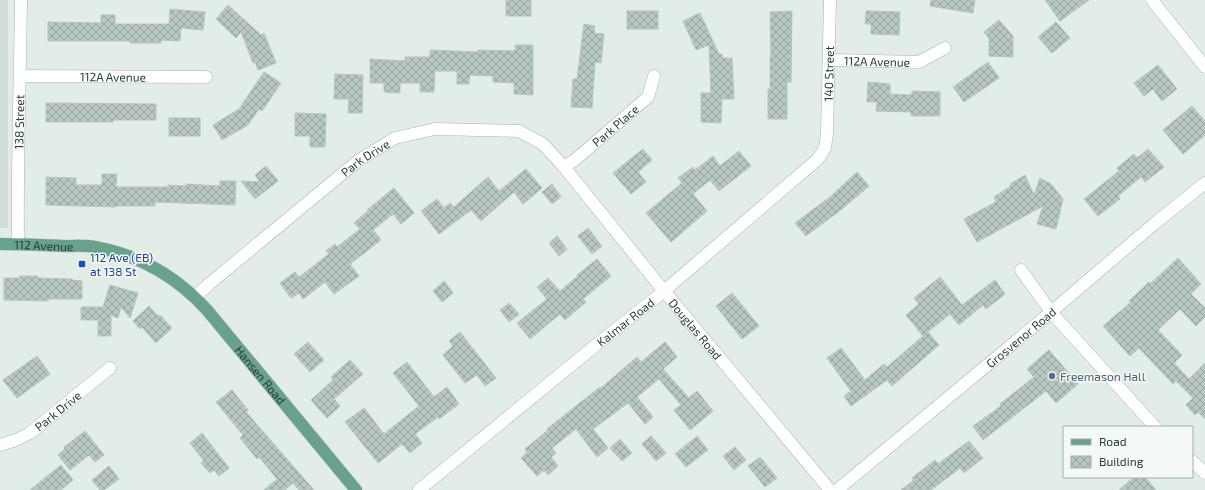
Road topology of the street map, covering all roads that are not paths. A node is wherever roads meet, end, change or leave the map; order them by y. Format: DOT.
graph roads {
  1 [pos="21,0"];
  2 [pos="830,0"];
  3 [pos="1152,0"];
  4 [pos="945,48"];
  5 [pos="830,60"];
  6 [pos="1205,67"];
  7 [pos="20,76"];
  8 [pos="654,76"];
  9 [pos="206,77"];
  10 [pos="825,148"];
  11 [pos="564,167"];
  12 [pos="1205,183"];
  13 [pos="0,244"];
  14 [pos="18,244"];
  15 [pos="156,268"];
  16 [pos="1021,270"];
  17 [pos="664,291"];
  18 [pos="195,297"];
  19 [pos="1051,312"];
  20 [pos="110,368"];
  21 [pos="1154,426"];
  22 [pos="0,445"];
  23 [pos="1193,462"];
  24 [pos="1205,473"];
  25 [pos="356,490"];
  26 [pos="419,490"];
  27 [pos="830,490"];
  28 [pos="836,490"];
  1 -- 7 [label="street, 138 Street"];
  2 -- 5 [label="street, 140 Street"];
  3 -- 6 [label="street"];
  4 -- 5 [label="street, 112A Avenue"];
  5 -- 10 [label="street, 140 Street"];
  7 -- 9 [label="street, 112A Avenue"];
  7 -- 14 [label="street, 138 Street"];
  8 -- 11 [label="street, Park Place"];
  10 -- 17 [label="street, Kalmar Road"];
  11 -- 17 [label="street, Douglas Road"];
  11 -- 18 [label="street, Park Drive"];
  12 -- 19 [label="street, Grosvenor Road"];
  13 -- 14 [label="main road, 112 Avenue"];
  14 -- 15 [label="main road, 112 Avenue"];
  15 -- 18 [label="main road, Hansen Road"];
  16 -- 19 [label="street"];
  17 -- 26 [label="street, Kalmar Road"];
  17 -- 27 [label="street, Douglas Road"];
  18 -- 25 [label="main road, Hansen Road"];
  19 -- 21 [label="street"];
  19 -- 28 [label="street, Grosvenor Road"];
  20 -- 22 [label="street, Park Drive"];
  23 -- 24 [label="street"];
}
